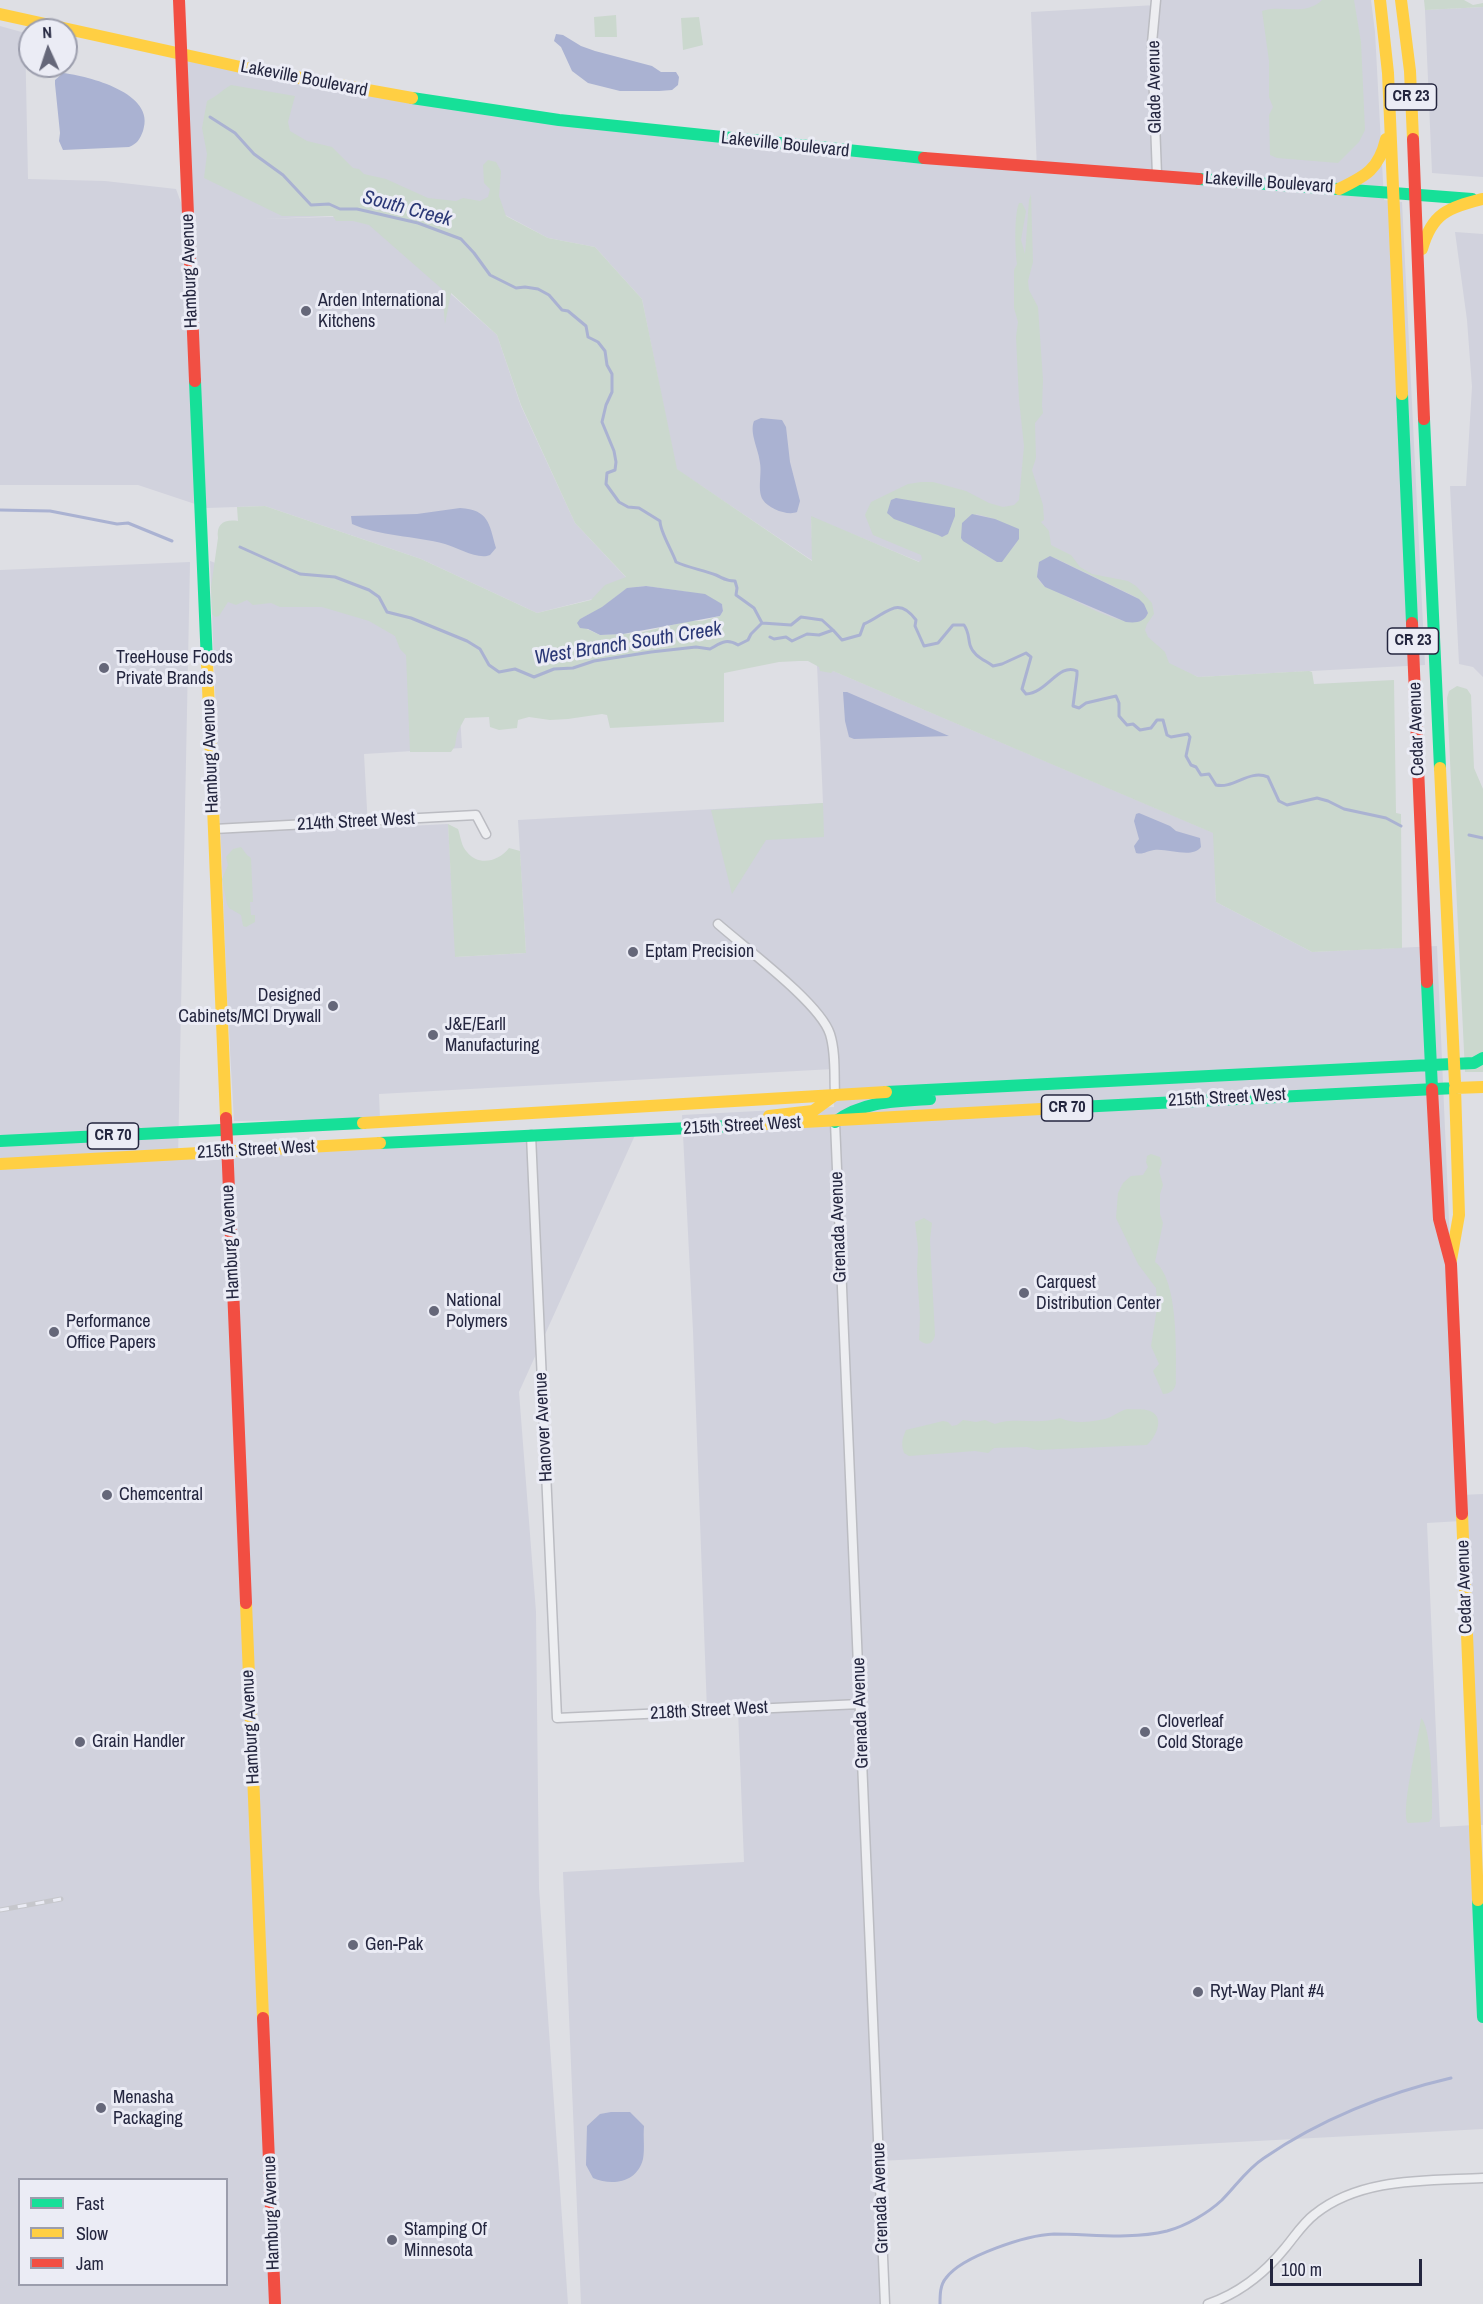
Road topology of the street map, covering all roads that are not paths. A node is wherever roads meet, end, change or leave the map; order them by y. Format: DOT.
graph roads {
  1 [pos="179,0"];
  2 [pos="1156,0"];
  3 [pos="1380,0"];
  4 [pos="1401,0"];
  5 [pos="0,14"];
  6 [pos="182,56"];
  7 [pos="1390,119"];
  8 [pos="1157,175"];
  9 [pos="1339,189"];
  10 [pos="1393,193"];
  11 [pos="1415,194"];
  12 [pos="1483,199"];
  13 [pos="1418,265"];
  14 [pos="214,829"];
  15 [pos="486,834"];
  16 [pos="718,924"];
  17 [pos="1483,1058"];
  18 [pos="1431,1065"];
  19 [pos="1453,1065"];
  20 [pos="1483,1086"];
  21 [pos="980,1087"];
  22 [pos="1455,1088"];
  23 [pos="1432,1089"];
  24 [pos="835,1095"];
  25 [pos="835,1122"];
  26 [pos="669,1129"];
  27 [pos="226,1131"];
  28 [pos="531,1135"];
  29 [pos="0,1141"];
  30 [pos="226,1152"];
  31 [pos="0,1164"];
  32 [pos="1450,1264"];
  33 [pos="860,1704"];
  34 [pos="557,1718"];
  35 [pos="1483,2017"];
  36 [pos="1483,2178"];
  37 [pos="275,2304"];
  38 [pos="885,2304"];
  39 [pos="1208,2304"];
  1 -- 6 [label="main road, Hamburg Avenue"];
  2 -- 8 [label="street, Glade Avenue"];
  3 -- 7 [label="main road, CR 23"];
  4 -- 11 [label="main road, CR 23"];
  5 -- 6 [label="main road, Lakeville Boulevard"];
  6 -- 8 [label="main road, Lakeville Boulevard"];
  6 -- 14 [label="main road, Hamburg Avenue"];
  7 -- 9 [label="main road"];
  7 -- 10 [label="main road, CR 23"];
  8 -- 9 [label="main road, Lakeville Boulevard"];
  9 -- 10 [label="main road, Lakeville Boulevard"];
  10 -- 11 [label="main road, Lakeville Boulevard"];
  10 -- 18 [label="main road, Cedar Avenue / CR 23"];
  11 -- 12 [label="main road, Lakeville Boulevard"];
  11 -- 13 [label="main road, Cedar Avenue / CR 23"];
  12 -- 13 [label="main road"];
  13 -- 19 [label="main road, Cedar Avenue / CR 23"];
  14 -- 15 [label="street, 214th Street West"];
  14 -- 27 [label="main road, Hamburg Avenue"];
  16 -- 24 [label="street"];
  17 -- 19 [label="main road, 215th Street West"];
  18 -- 19 [label="main road, 215th Street West"];
  18 -- 21 [label="main road, 215th Street West / CR 70"];
  18 -- 23 [label="main road, Cedar Avenue / CR 23"];
  19 -- 22 [label="main road, Cedar Avenue / CR 23"];
  20 -- 22 [label="main road, 215th Street West"];
  21 -- 24 [label="main road, 215th Street West / CR 70"];
  21 -- 25 [label="main road"];
  22 -- 23 [label="main road, 215th Street West / CR 70"];
  22 -- 32 [label="main road, Cedar Avenue / CR 23"];
  23 -- 25 [label="main road, 215th Street West / CR 70"];
  23 -- 32 [label="main road, Cedar Avenue / CR 23"];
  24 -- 26 [label="main road"];
  24 -- 27 [label="main road, 215th Street West / CR 70"];
  25 -- 26 [label="main road, 215th Street West / CR 70"];
  25 -- 33 [label="street, Grenada Avenue"];
  26 -- 28 [label="main road, 215th Street West / CR 70"];
  27 -- 29 [label="main road, 215th Street West / CR 70"];
  27 -- 30 [label="main road, Hamburg Avenue"];
  28 -- 30 [label="main road, 215th Street West / CR 70"];
  28 -- 34 [label="street, Hanover Avenue"];
  30 -- 31 [label="main road, 215th Street West / CR 70"];
  30 -- 37 [label="main road, Hamburg Avenue"];
  32 -- 35 [label="main road, Cedar Avenue / CR 23"];
  33 -- 34 [label="street, 218th Street West"];
  33 -- 38 [label="street, Grenada Avenue"];
  36 -- 39 [label="street"];
}
